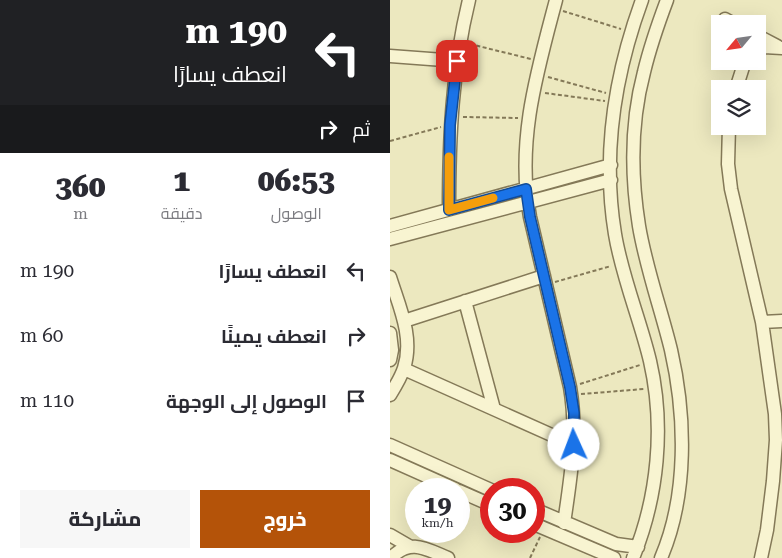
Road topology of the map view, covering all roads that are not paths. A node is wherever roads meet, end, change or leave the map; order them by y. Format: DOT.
graph roads {
  1 [pos="469,0"];
  2 [pos="642,0"];
  3 [pos="667,0"];
  4 [pos="555,4"];
  5 [pos="766,40"];
  6 [pos="766,47"];
  7 [pos="780,48"];
  8 [pos="390,56"];
  9 [pos="457,61"];
  10 [pos="729,135"];
  11 [pos="610,165"];
  12 [pos="611,180"];
  13 [pos="526,189"];
  14 [pos="527,202"];
  15 [pos="449,210"];
  16 [pos="390,226"];
  17 [pos="390,239"];
  18 [pos="390,277"];
  19 [pos="545,281"];
  20 [pos="465,301"];
  21 [pos="404,321"];
  22 [pos="782,321"];
  23 [pos="762,322"];
  24 [pos="390,333"];
  25 [pos="390,360"];
  26 [pos="404,369"];
  27 [pos="390,396"];
  28 [pos="494,409"];
  29 [pos="779,414"];
  30 [pos="390,445"];
  31 [pos="574,445"];
  32 [pos="390,460"];
  33 [pos="430,478"];
  34 [pos="480,485"];
  35 [pos="545,514"];
  36 [pos="564,523"];
  37 [pos="545,529"];
  38 [pos="390,535"];
  39 [pos="409,546"];
  40 [pos="635,553"];
  41 [pos="391,558"];
  42 [pos="448,558"];
  43 [pos="614,558"];
  44 [pos="661,558"];
  45 [pos="761,558"];
  1 -- 9 [label="street"];
  2 -- 11 [label="street"];
  3 -- 44 [label="street"];
  4 -- 13 [label="street"];
  5 -- 7 [label="street"];
  6 -- 7 [label="street"];
  8 -- 9 [label="street"];
  9 -- 15 [label="street"];
  10 -- 23 [label="street"];
  11 -- 12 [label="street"];
  11 -- 13 [label="street"];
  12 -- 14 [label="street"];
  12 -- 40 [label="street"];
  13 -- 14 [label="street"];
  13 -- 15 [label="street"];
  14 -- 17 [label="street"];
  14 -- 19 [label="street"];
  15 -- 16 [label="street"];
  18 -- 21 [label="street"];
  19 -- 20 [label="street"];
  19 -- 31 [label="street"];
  20 -- 21 [label="street"];
  20 -- 28 [label="street"];
  21 -- 26 [label="street"];
  22 -- 23 [label="street"];
  23 -- 29 [label="street"];
  24 -- 25 [label="street"];
  26 -- 27 [label="street"];
  26 -- 28 [label="street"];
  28 -- 31 [label="street"];
  29 -- 45 [label="street"];
  30 -- 34 [label="street"];
  31 -- 36 [label="street"];
  32 -- 33 [label="street"];
  35 -- 36 [label="street"];
  36 -- 40 [label="street"];
  37 -- 43 [label="street"];
  38 -- 39 [label="street"];
  39 -- 41 [label="street"];
  39 -- 42 [label="street"];
}
